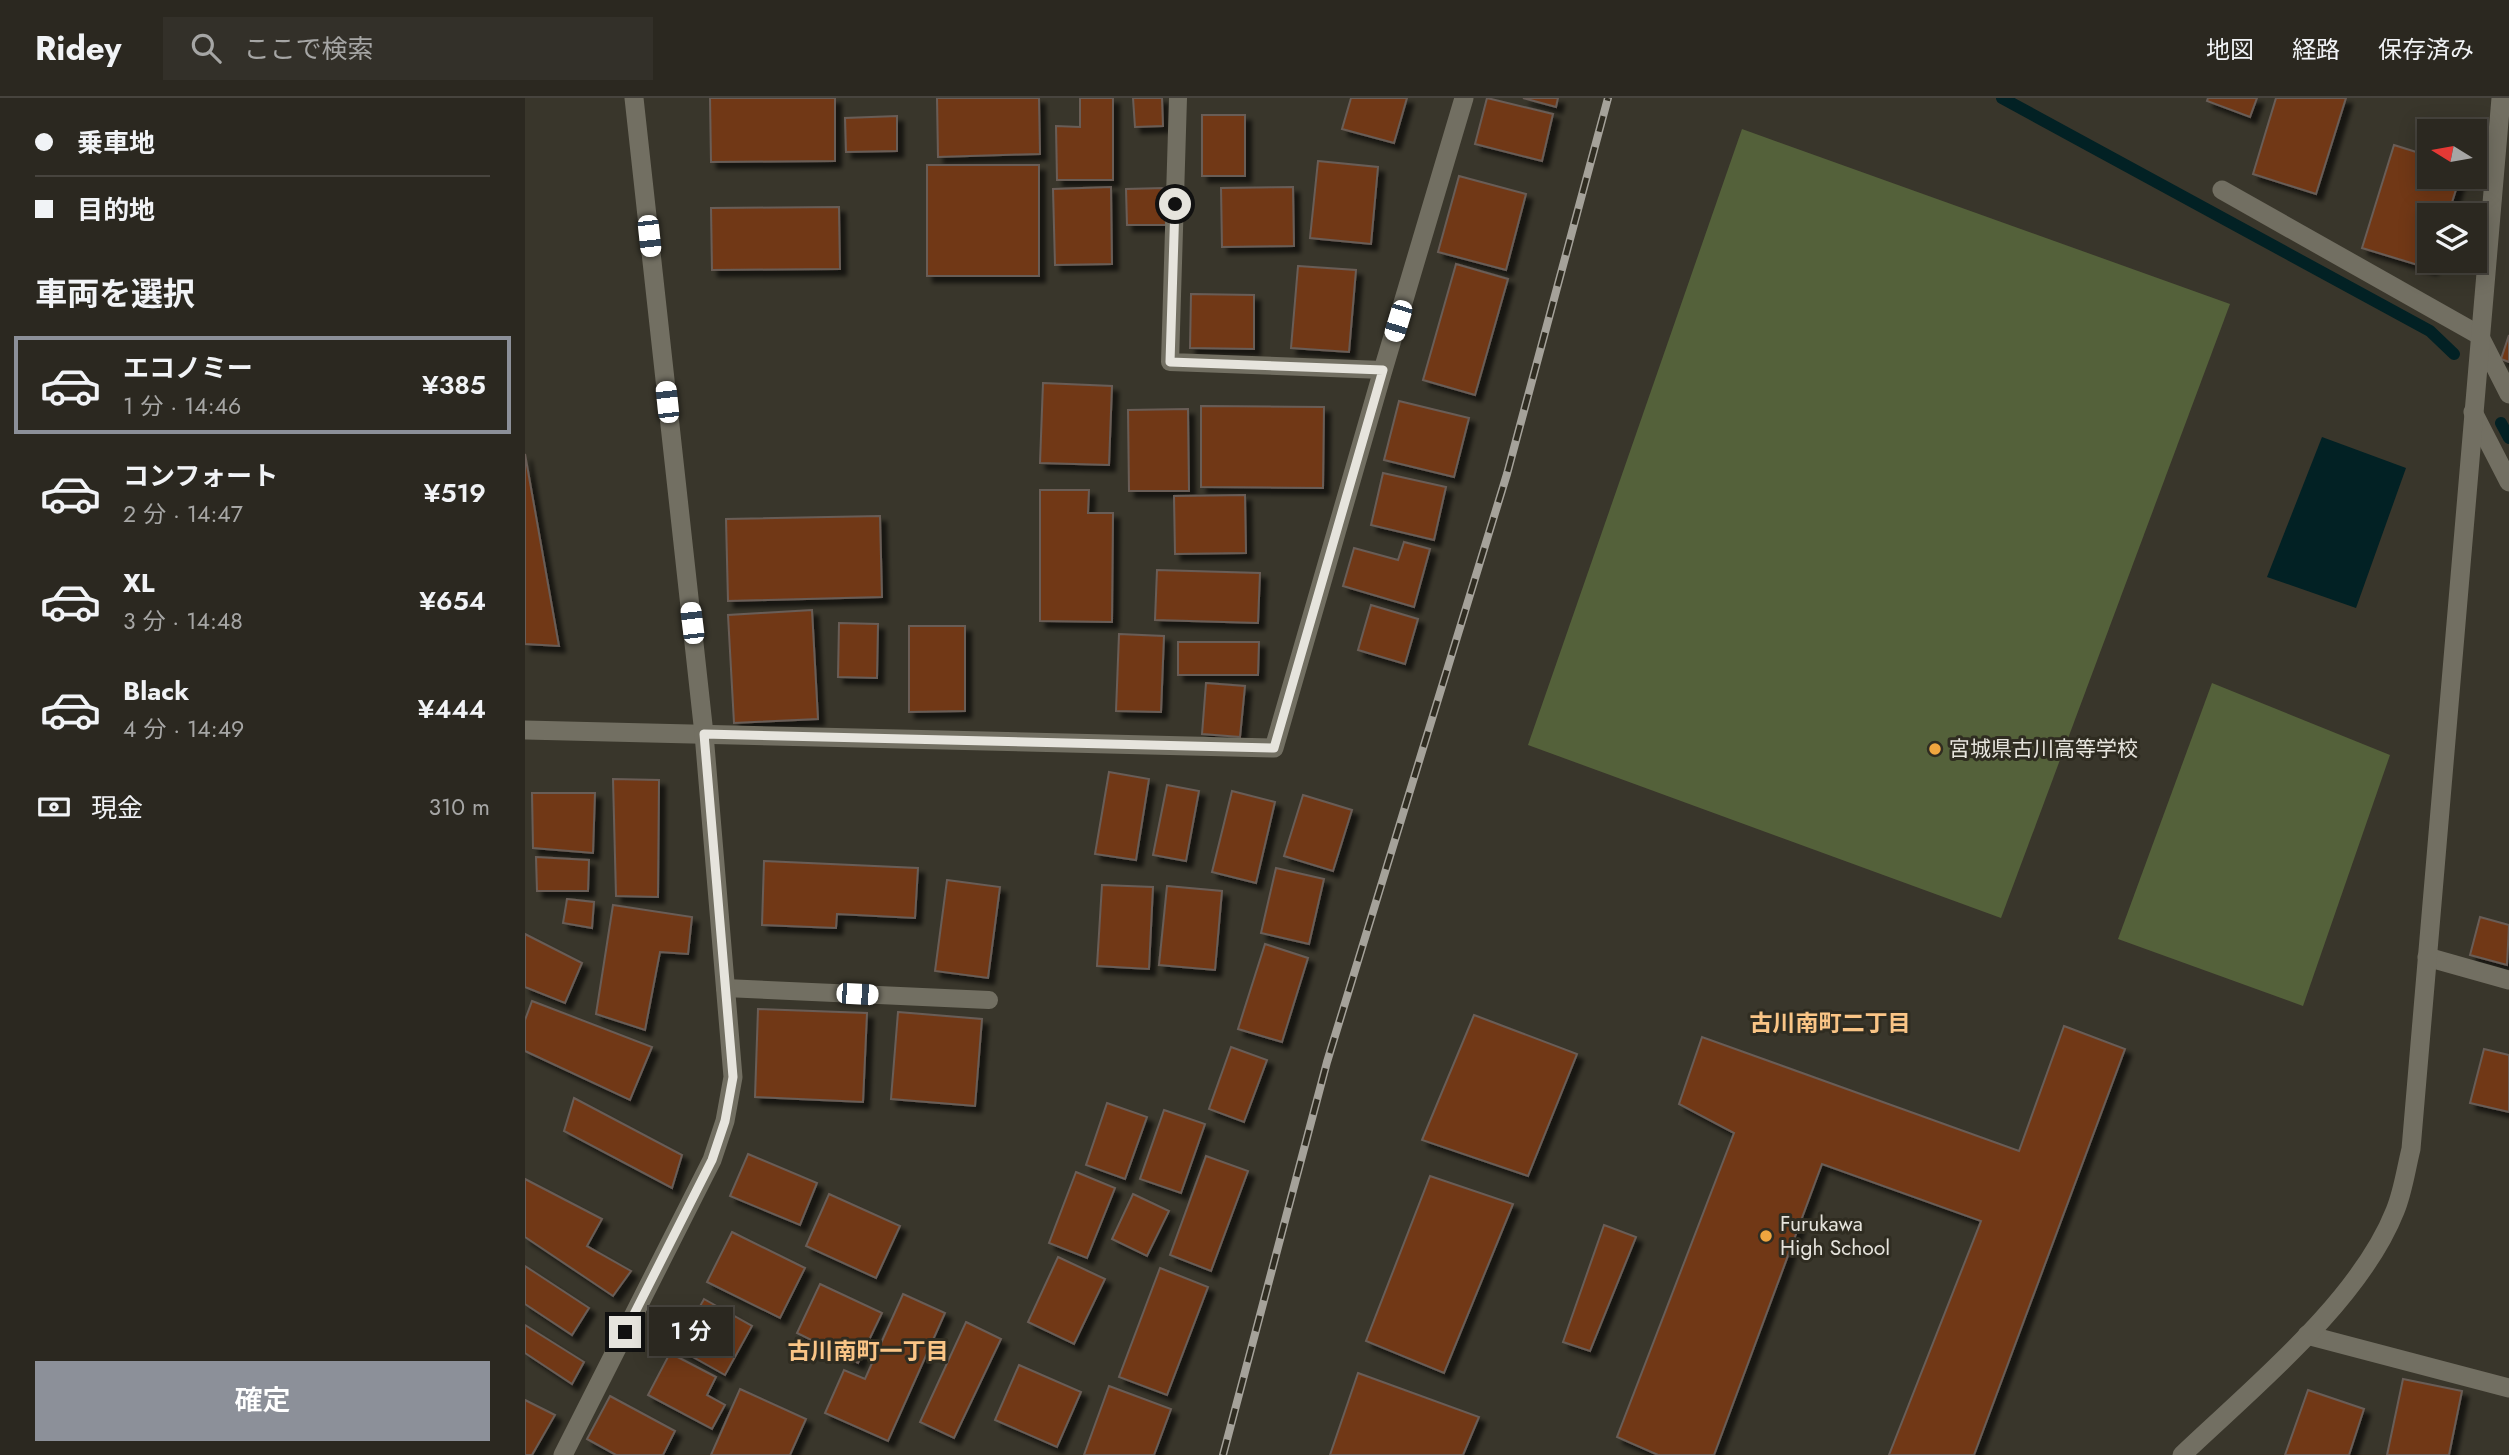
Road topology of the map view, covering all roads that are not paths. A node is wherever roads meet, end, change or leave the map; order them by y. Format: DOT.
graph roads {
  1 [pos="634,98"];
  2 [pos="1178,98"];
  3 [pos="1464,98"];
  4 [pos="2501,98"];
  5 [pos="2222,190"];
  6 [pos="2479,335"];
  7 [pos="1383,370"];
  8 [pos="2509,394"];
  9 [pos="2473,412"];
  10 [pos="2509,482"];
  11 [pos="525,730"];
  12 [pos="704,734"];
  13 [pos="2427,957"];
  14 [pos="2509,980"];
  15 [pos="725,988"];
  16 [pos="989,1000"];
  17 [pos="2307,1335"];
  18 [pos="2509,1388"];
  19 [pos="563,1455"];
  20 [pos="2182,1455"];
  1 -- 12 [label="street"];
  2 -- 7 [label="lane"];
  3 -- 7 [label="street"];
  4 -- 6 [label="street"];
  5 -- 6 [label="street"];
  6 -- 8 [label="street"];
  6 -- 9 [label="street"];
  7 -- 12 [label="street"];
  9 -- 10 [label="street"];
  9 -- 13 [label="street"];
  11 -- 12 [label="street"];
  12 -- 15 [label="street"];
  13 -- 14 [label="street"];
  13 -- 17 [label="street"];
  15 -- 16 [label="lane"];
  15 -- 19 [label="street"];
  17 -- 18 [label="street"];
  17 -- 20 [label="street"];
}
